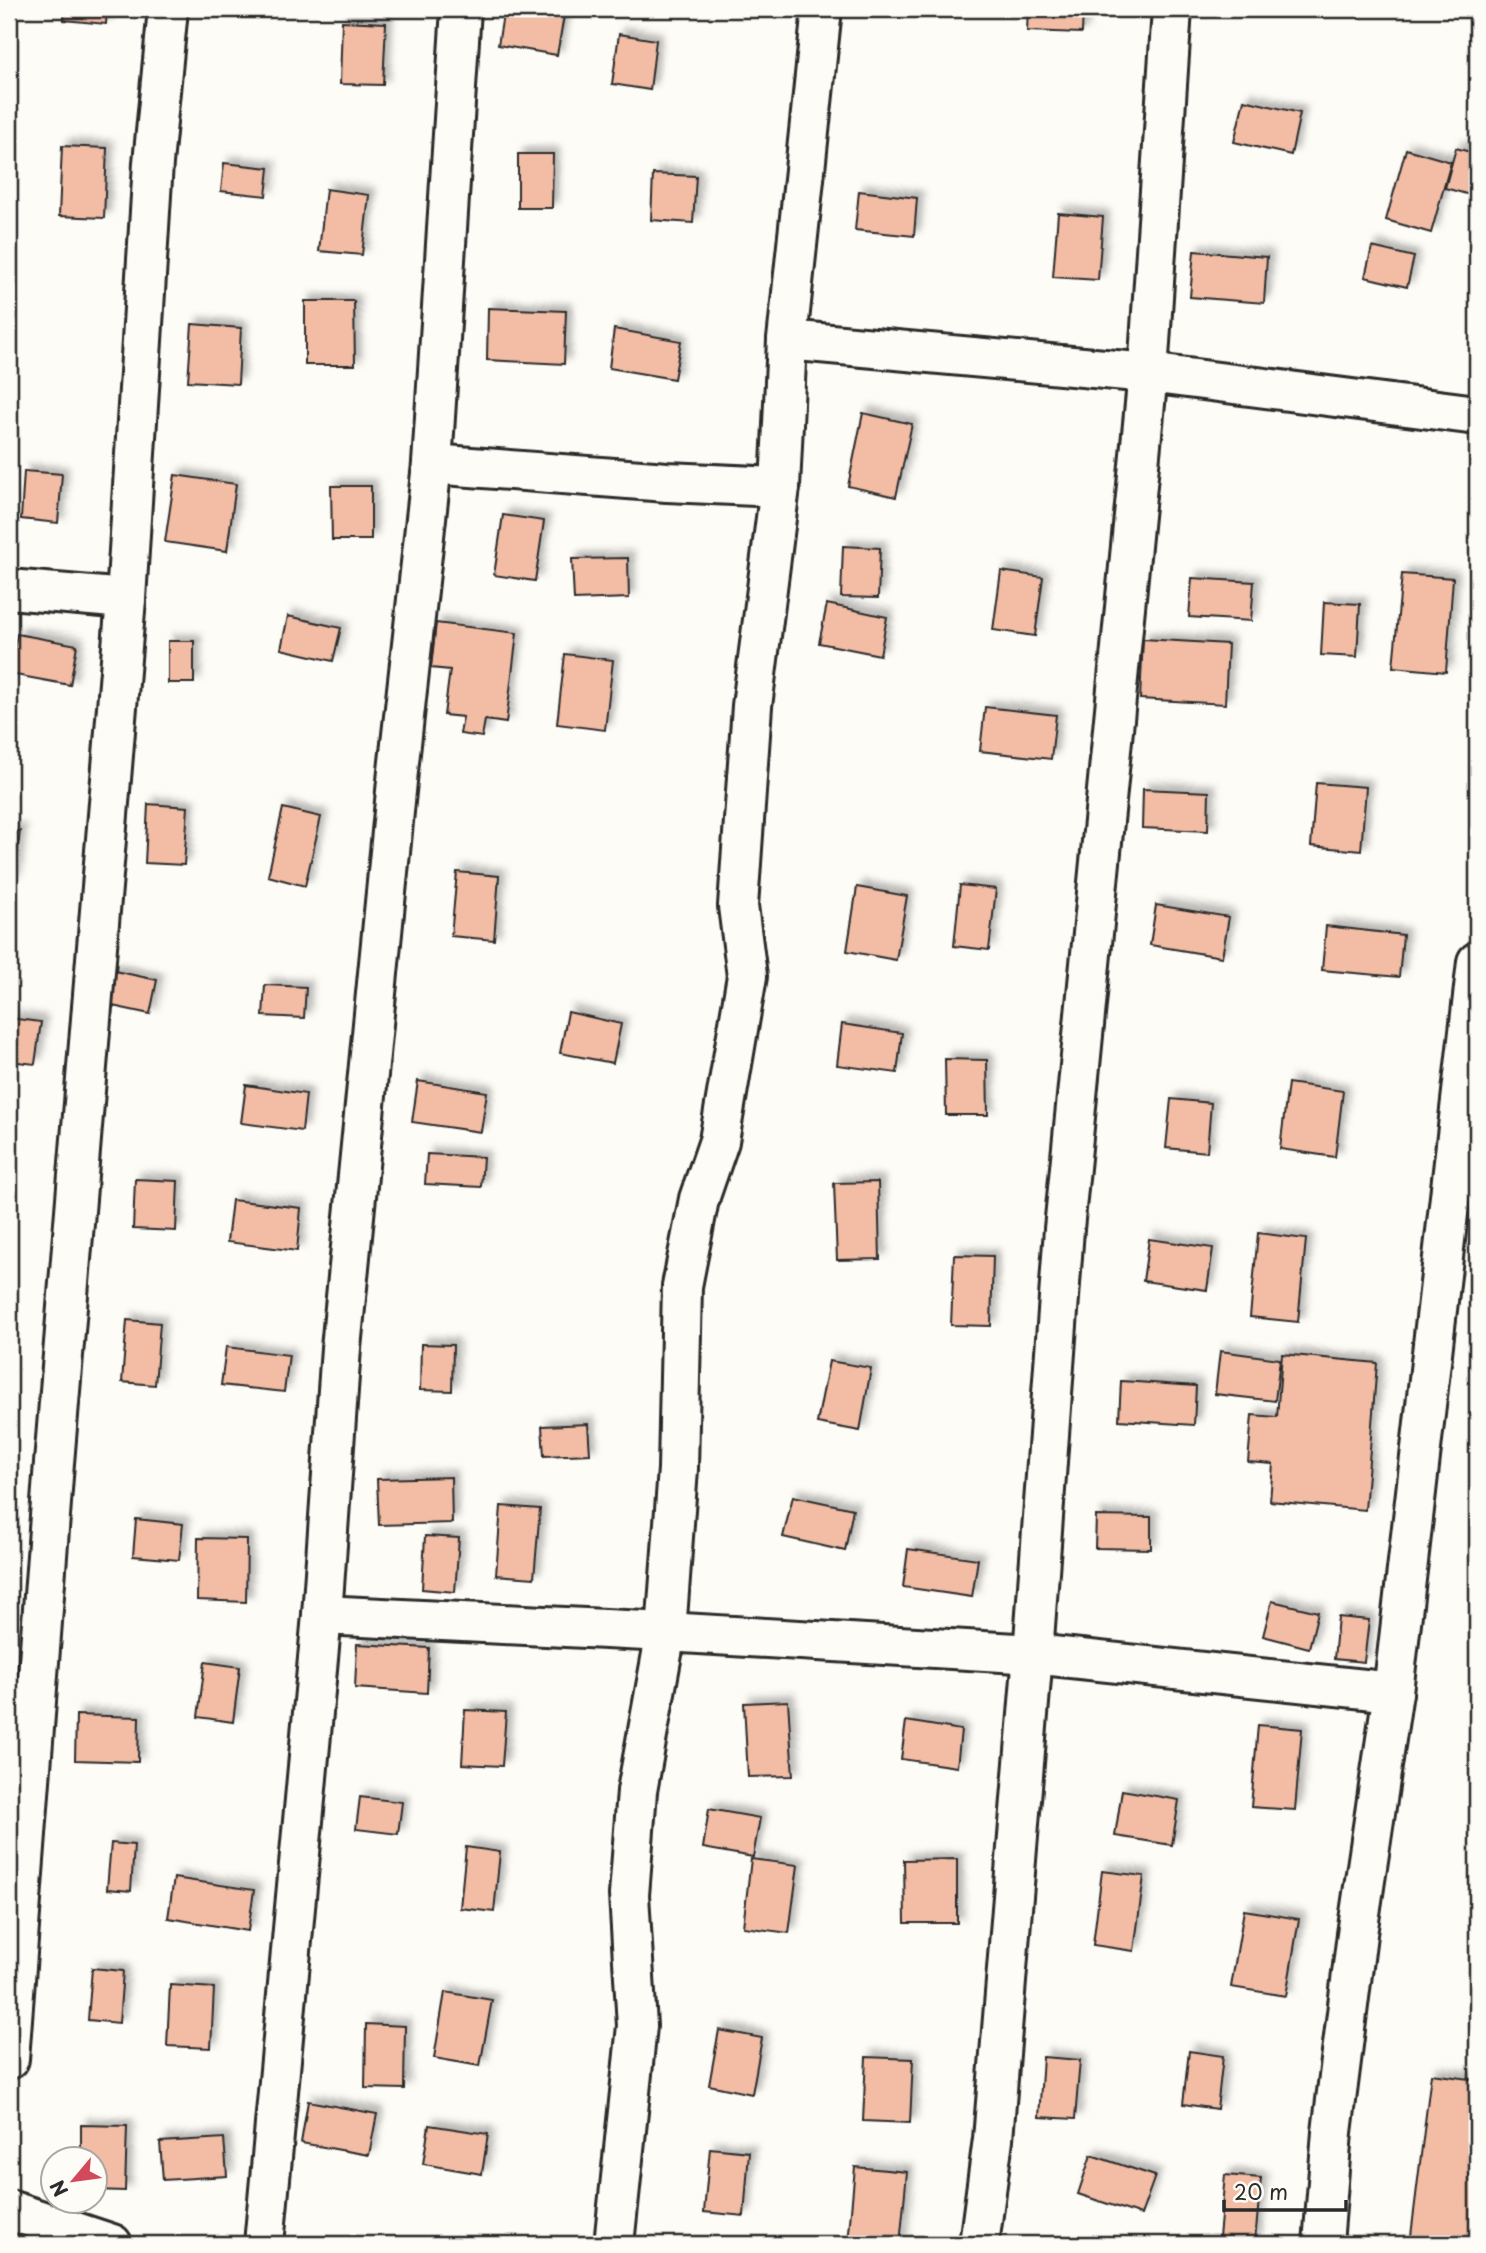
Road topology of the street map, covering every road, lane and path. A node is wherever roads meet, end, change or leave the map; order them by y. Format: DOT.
graph roads {
  1 [pos="168,9"];
  2 [pos="461,9"];
  3 [pos="822,9"];
  4 [pos="1172,9"];
  5 [pos="787,340"];
  6 [pos="1148,373"];
  7 [pos="1477,415"];
  8 [pos="432,464"];
  9 [pos="780,487"];
  10 [pos="9,589"];
  11 [pos="125,599"];
  12 [pos="1477,962"];
  13 [pos="322,1615"];
  14 [pos="666,1632"];
  15 [pos="1033,1654"];
  16 [pos="1393,1692"];
  17 [pos="9,2059"];
  18 [pos="9,2210"];
  19 [pos="112,2244"];
  20 [pos="264,2244"];
  21 [pos="614,2244"];
  22 [pos="979,2244"];
  23 [pos="1323,2244"];
  1 -- 11 [label="street"];
  2 -- 8 [label="street"];
  3 -- 5 [label="street"];
  4 -- 6 [label="street"];
  5 -- 6 [label="street"];
  5 -- 9 [label="street"];
  6 -- 7 [label="street"];
  6 -- 15 [label="street"];
  8 -- 9 [label="street"];
  8 -- 13 [label="street"];
  9 -- 14 [label="street"];
  10 -- 11 [label="street"];
  11 -- 17 [label="street"];
  12 -- 16 [label="street"];
  13 -- 14 [label="street"];
  13 -- 20 [label="street"];
  14 -- 15 [label="street"];
  14 -- 21 [label="street"];
  15 -- 16 [label="street"];
  15 -- 22 [label="street"];
  16 -- 23 [label="street"];
  18 -- 19 [label="street"];
}
